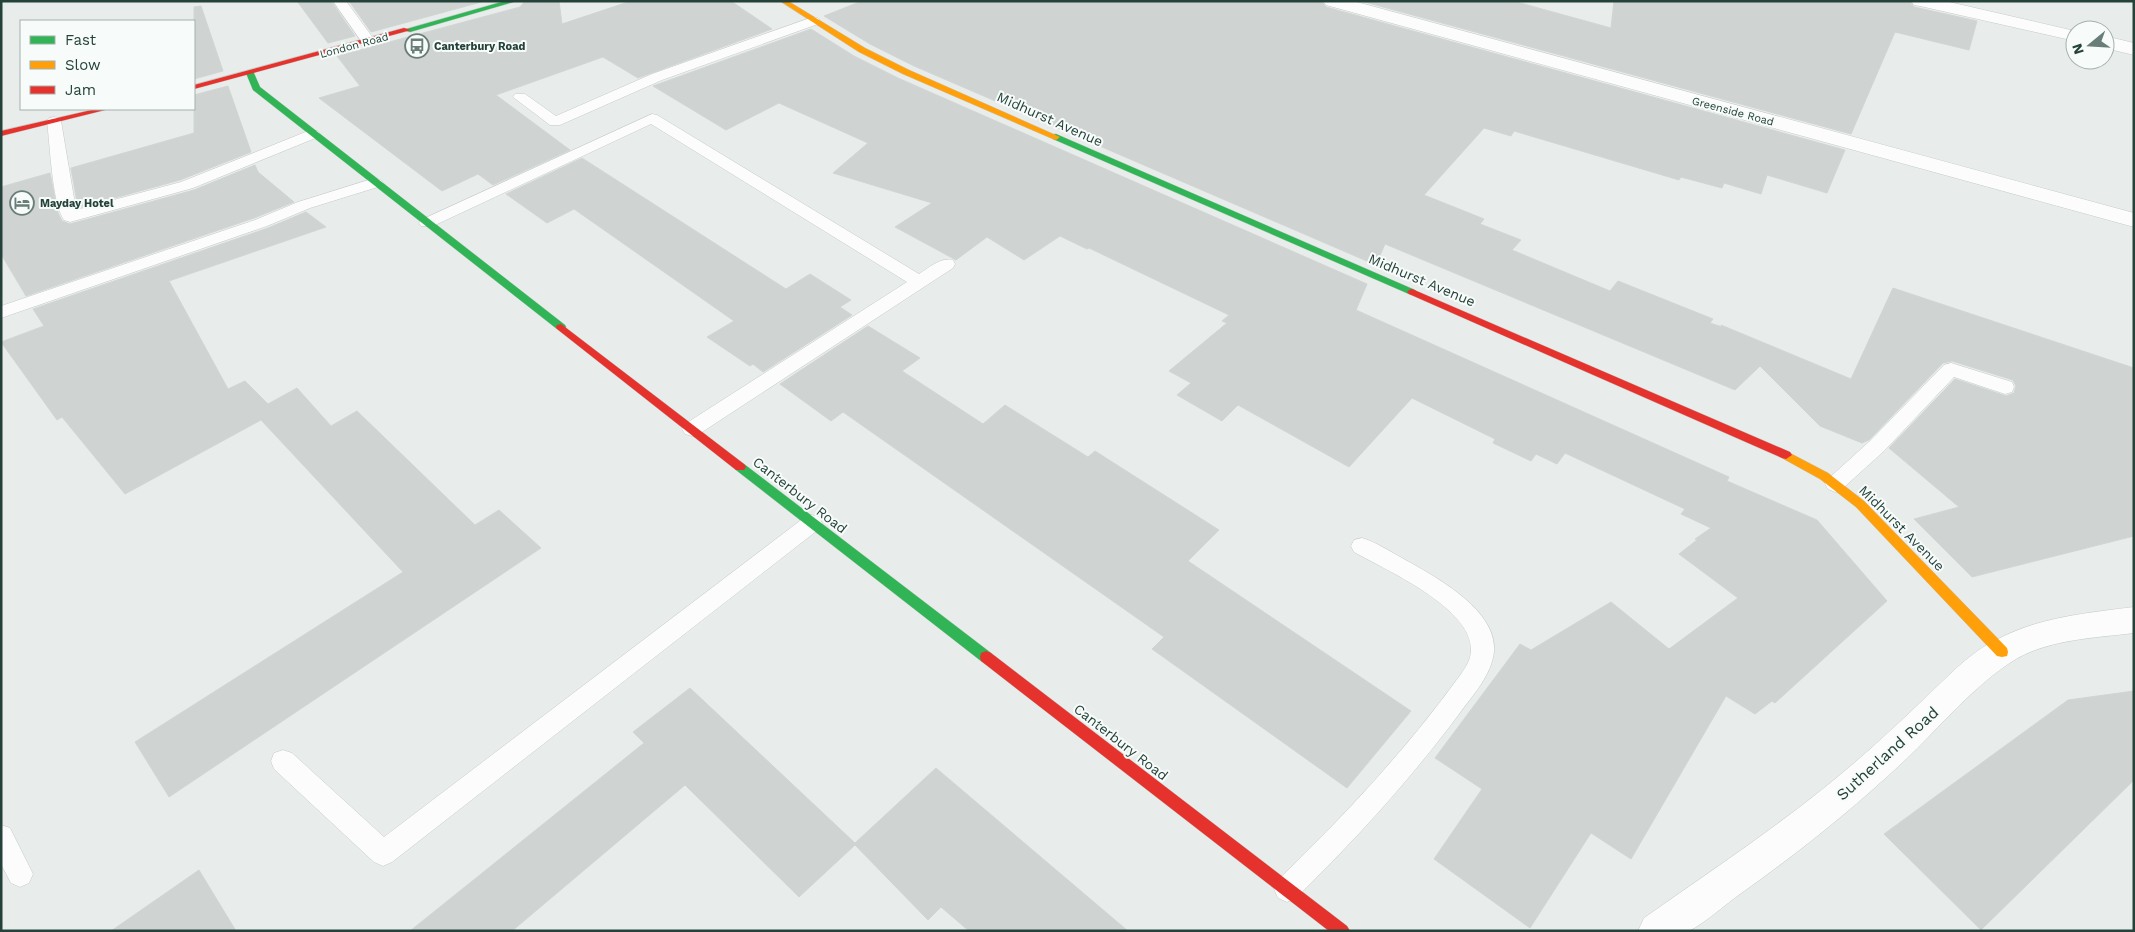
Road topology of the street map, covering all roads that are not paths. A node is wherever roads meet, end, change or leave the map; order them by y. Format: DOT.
graph roads {
  1 [pos="339,1"];
  2 [pos="514,1"];
  3 [pos="782,1"];
  4 [pos="1332,1"];
  5 [pos="1920,1"];
  6 [pos="813,21"];
  7 [pos="2065,34"];
  8 [pos="369,42"];
  9 [pos="2115,44"];
  10 [pos="2134,48"];
  11 [pos="250,73"];
  12 [pos="195,87"];
  13 [pos="520,97"];
  14 [pos="101,110"];
  15 [pos="54,121"];
  16 [pos="1,134"];
  17 [pos="313,134"];
  18 [pos="375,183"];
  19 [pos="2134,220"];
  20 [pos="427,223"];
  21 [pos="947,264"];
  22 [pos="919,282"];
  23 [pos="1,312"];
  24 [pos="2005,387"];
  25 [pos="692,429"];
  26 [pos="1835,484"];
  27 [pos="812,524"];
  28 [pos="1362,546"];
  29 [pos="2134,620"];
  30 [pos="2002,652"];
  31 [pos="283,761"];
  32 [pos="1,837"];
  33 [pos="20,874"];
  34 [pos="1288,889"];
  35 [pos="1342,931"];
  36 [pos="1657,931"];
  1 -- 8 [label="lane"];
  2 -- 8 [label="street, London Road"];
  3 -- 6 [label="street, Midhurst Avenue"];
  4 -- 19 [label="street, Greenside Road"];
  5 -- 7 [label="street"];
  6 -- 13 [label="lane"];
  6 -- 26 [label="street, Midhurst Avenue"];
  8 -- 11 [label="street, London Road"];
  9 -- 10 [label="street"];
  11 -- 12 [label="street, London Road"];
  11 -- 17 [label="street, Canterbury Road"];
  14 -- 15 [label="street"];
  15 -- 16 [label="street"];
  15 -- 17 [label="lane"];
  17 -- 18 [label="street, Canterbury Road"];
  18 -- 20 [label="street, Canterbury Road"];
  18 -- 23 [label="lane"];
  20 -- 22 [label="lane"];
  20 -- 25 [label="street, Canterbury Road"];
  21 -- 22 [label="lane"];
  22 -- 25 [label="lane"];
  24 -- 26 [label="lane"];
  25 -- 27 [label="street, Canterbury Road"];
  26 -- 30 [label="street, Midhurst Avenue"];
  27 -- 31 [label="lane"];
  27 -- 34 [label="street, Canterbury Road"];
  28 -- 34 [label="lane"];
  29 -- 30 [label="street, Sutherland Road"];
  30 -- 36 [label="street, Sutherland Road"];
  32 -- 33 [label="lane"];
  34 -- 35 [label="street, Canterbury Road"];
}
